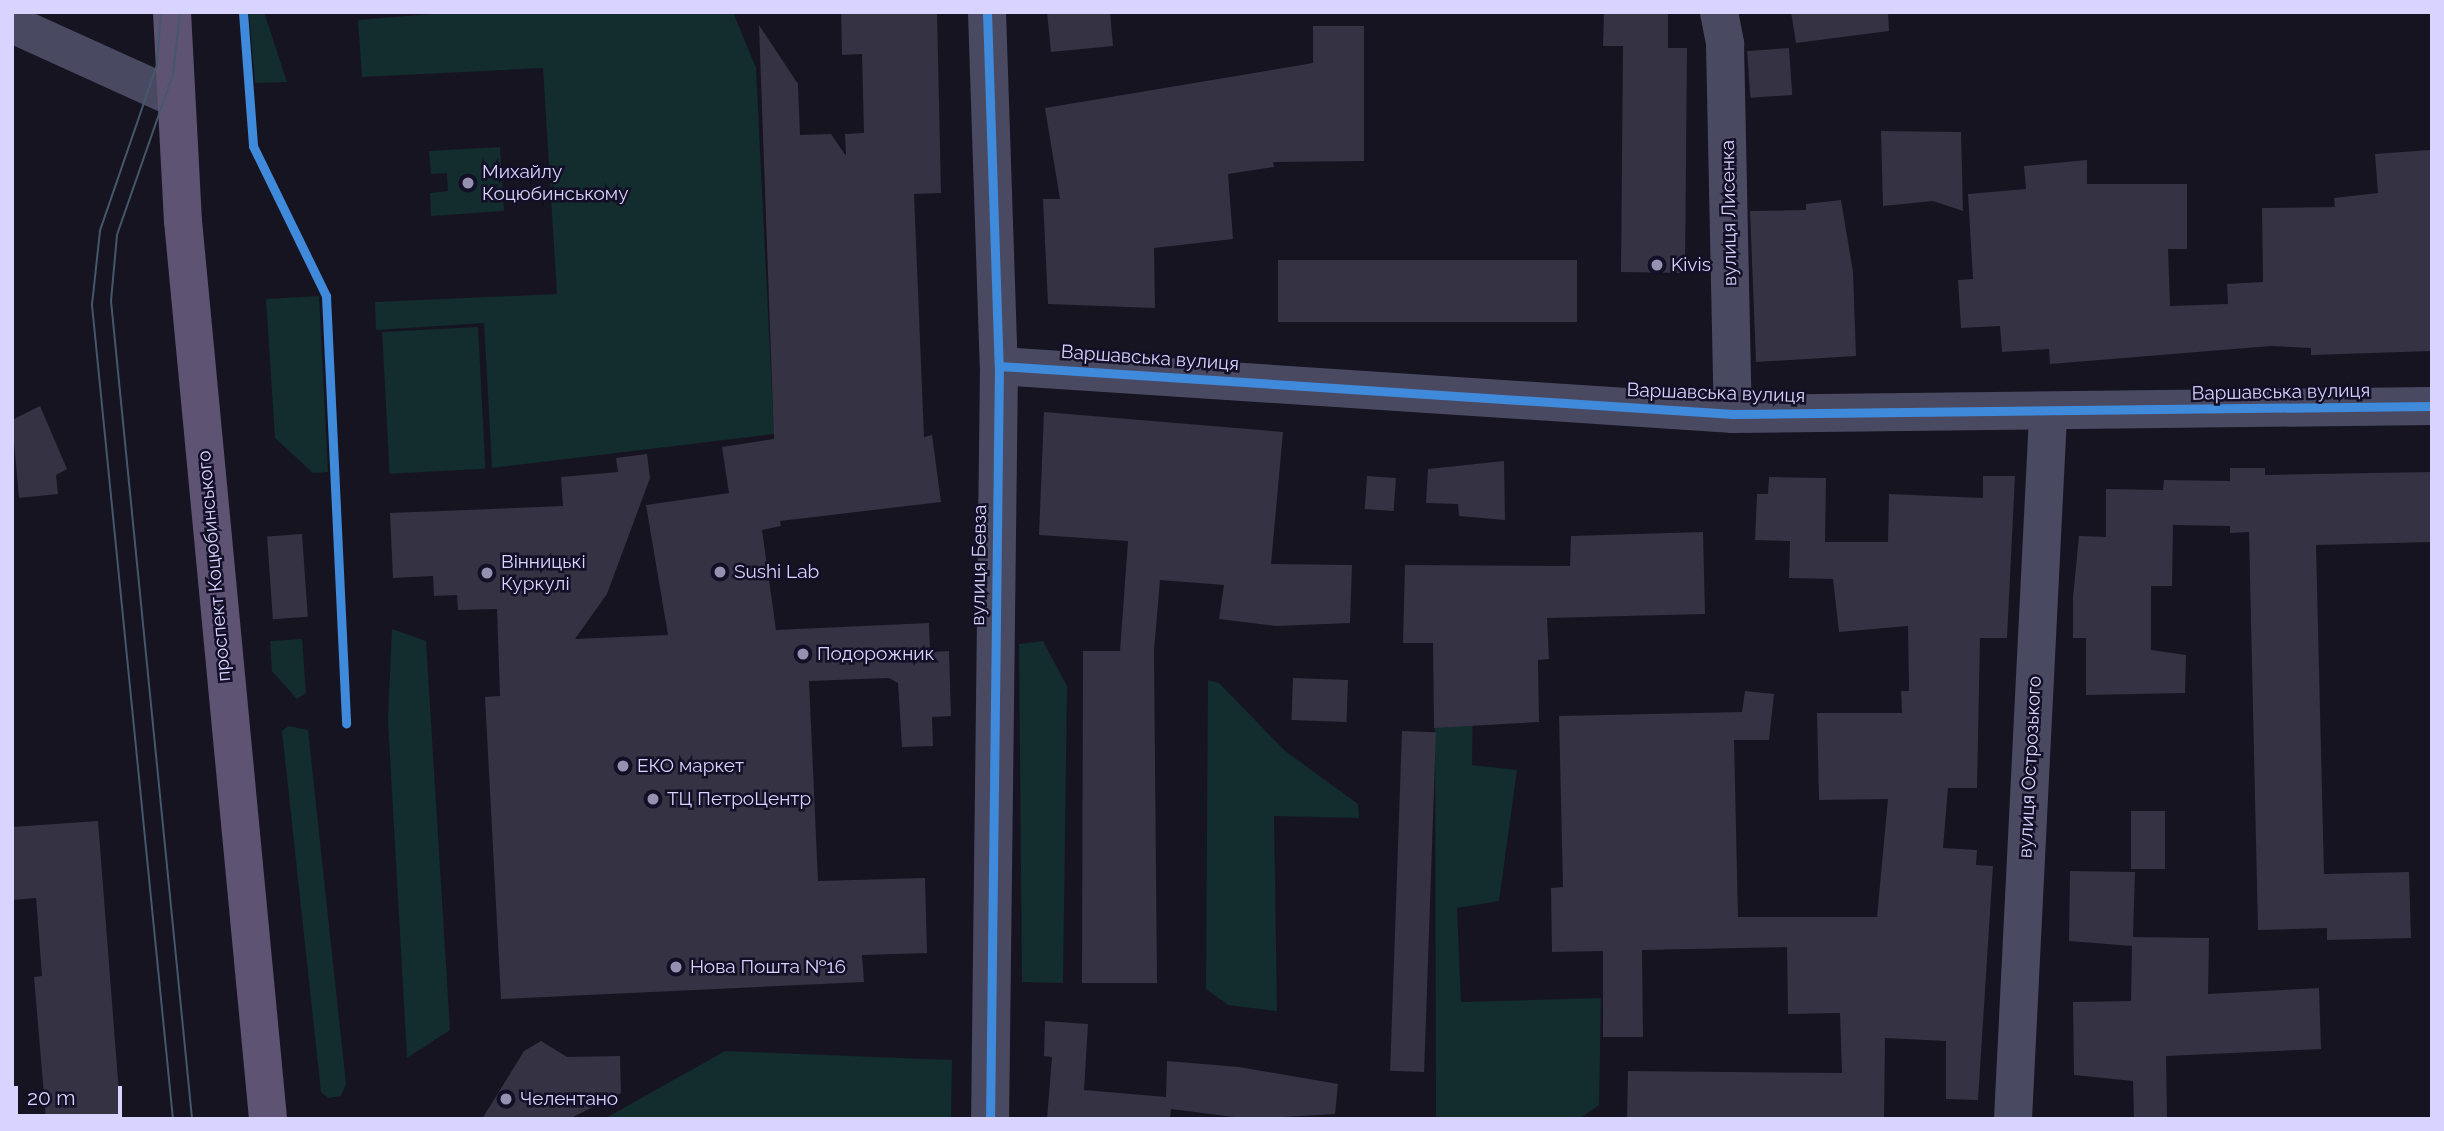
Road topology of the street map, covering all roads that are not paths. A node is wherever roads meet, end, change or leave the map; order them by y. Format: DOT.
graph roads {
  1 [pos="172,12"];
  2 [pos="986,12"];
  3 [pos="1719,12"];
  4 [pos="12,24"];
  5 [pos="173,97"];
  6 [pos="999,366"];
  7 [pos="2432,406"];
  8 [pos="1733,414"];
  9 [pos="2048,415"];
  10 [pos="268,1119"];
  11 [pos="990,1119"];
  12 [pos="2013,1119"];
  1 -- 5 [label="main road, проспект Коцюбинського"];
  2 -- 6 [label="street, вулиця Бевза"];
  3 -- 8 [label="street, вулиця Лисенка"];
  4 -- 5 [label="street"];
  5 -- 10 [label="main road, проспект Коцюбинського"];
  6 -- 8 [label="street, Варшавська вулиця"];
  6 -- 11 [label="street, вулиця Бевза"];
  7 -- 9 [label="street, Варшавська вулиця"];
  8 -- 9 [label="street, Варшавська вулиця"];
  9 -- 12 [label="street, вулиця Острозького"];
}
